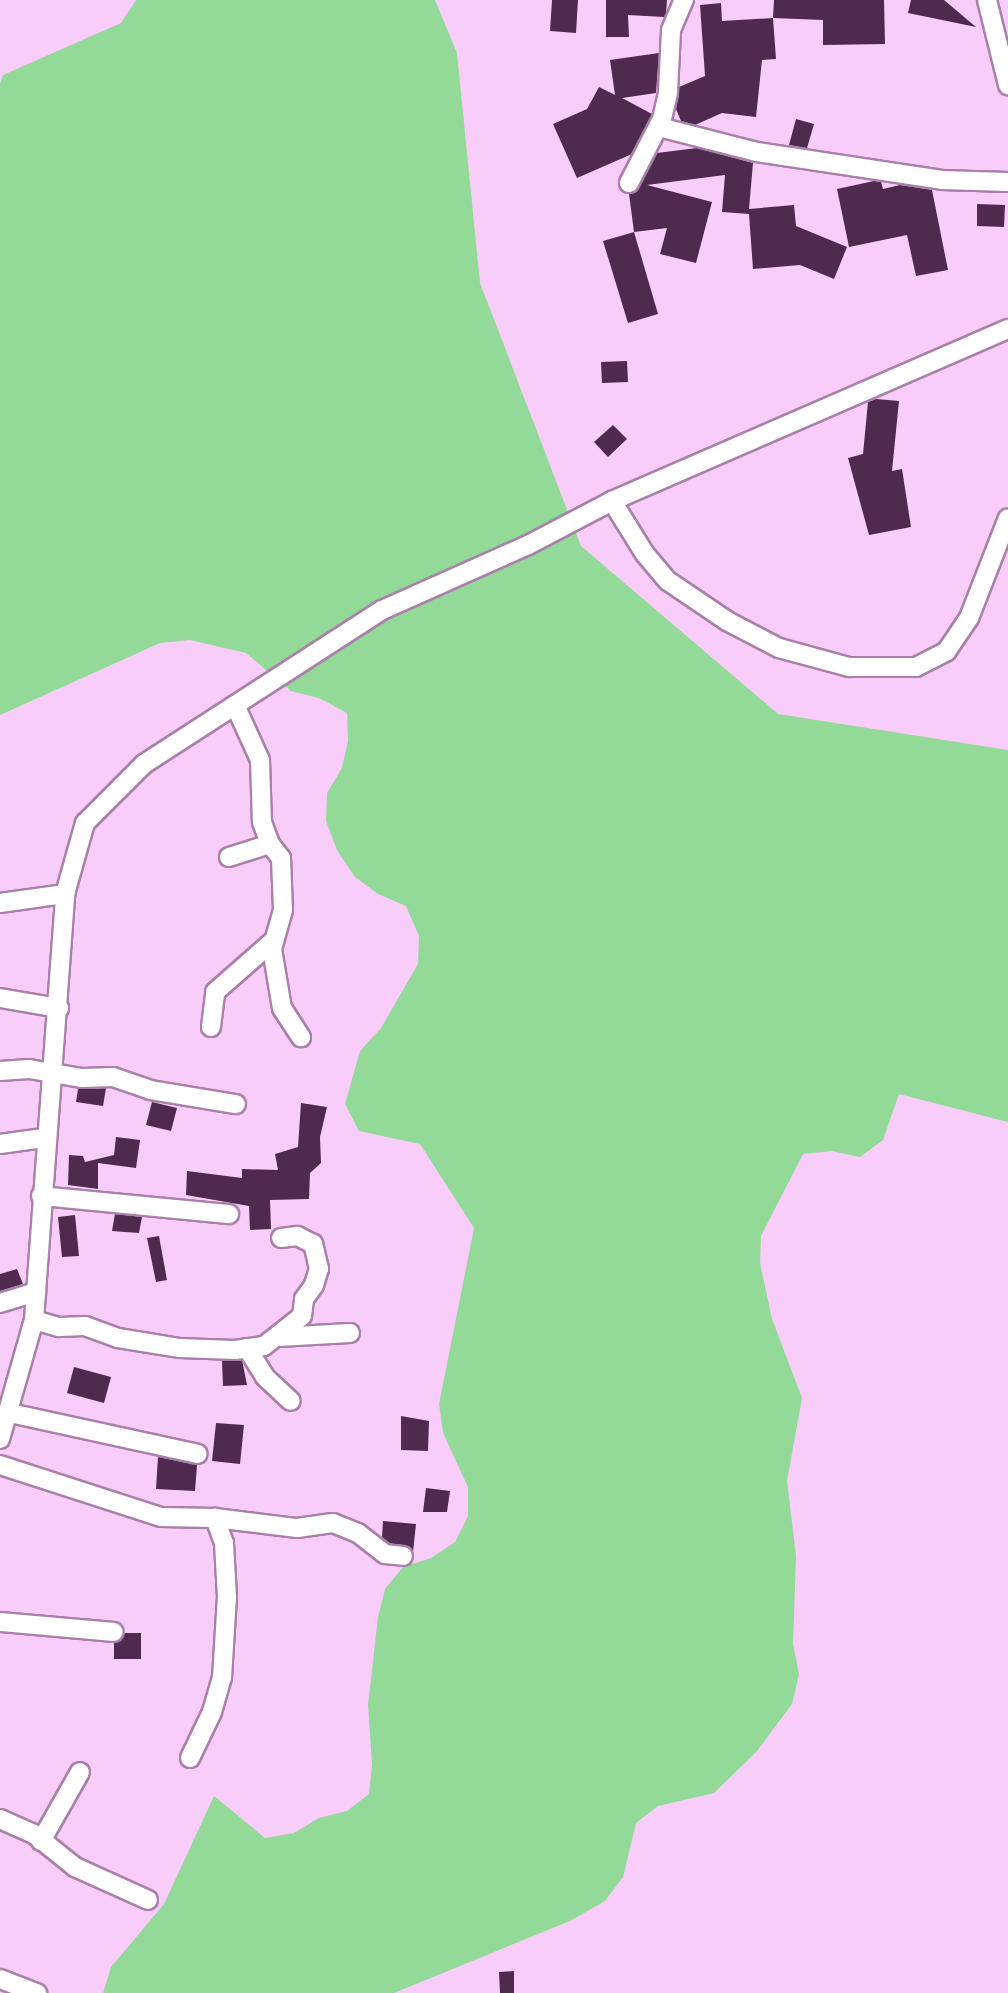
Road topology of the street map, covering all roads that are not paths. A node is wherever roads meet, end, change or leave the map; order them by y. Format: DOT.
graph roads {
  1 [pos="684,0"];
  2 [pos="987,0"];
  3 [pos="1008,85"];
  4 [pos="659,127"];
  5 [pos="1008,182"];
  6 [pos="629,183"];
  7 [pos="1008,328"];
  8 [pos="612,501"];
  9 [pos="1008,518"];
  10 [pos="235,705"];
  11 [pos="270,844"];
  12 [pos="229,857"];
  13 [pos="65,894"];
  14 [pos="0,903"];
  15 [pos="273,941"];
  16 [pos="0,998"];
  17 [pos="59,1008"];
  18 [pos="211,1027"];
  19 [pos="301,1037"];
  20 [pos="0,1071"];
  21 [pos="51,1071"];
  22 [pos="236,1104"];
  23 [pos="44,1138"];
  24 [pos="0,1144"];
  25 [pos="41,1196"];
  26 [pos="230,1214"];
  27 [pos="281,1238"];
  28 [pos="36,1292"];
  29 [pos="0,1303"];
  30 [pos="34,1320"];
  31 [pos="350,1333"];
  32 [pos="279,1337"];
  33 [pos="247,1348"];
  34 [pos="291,1401"];
  35 [pos="10,1413"];
  36 [pos="0,1439"];
  37 [pos="198,1454"];
  38 [pos="0,1465"];
  39 [pos="215,1518"];
  40 [pos="403,1556"];
  41 [pos="0,1622"];
  42 [pos="114,1632"];
  43 [pos="190,1758"];
  44 [pos="80,1772"];
  45 [pos="0,1819"];
  46 [pos="41,1841"];
  47 [pos="148,1900"];
  48 [pos="0,1979"];
  49 [pos="38,1993"];
  1 -- 4 [label="street"];
  2 -- 3 [label="street"];
  4 -- 5 [label="street"];
  4 -- 6 [label="street"];
  7 -- 8 [label="street"];
  8 -- 9 [label="street"];
  8 -- 10 [label="street"];
  10 -- 11 [label="street"];
  10 -- 13 [label="street"];
  11 -- 12 [label="street"];
  11 -- 15 [label="street"];
  13 -- 14 [label="street"];
  13 -- 17 [label="street"];
  15 -- 18 [label="street"];
  15 -- 19 [label="street"];
  16 -- 17 [label="street"];
  17 -- 21 [label="street"];
  20 -- 21 [label="street"];
  21 -- 22 [label="street"];
  21 -- 23 [label="street"];
  23 -- 24 [label="street"];
  23 -- 25 [label="street"];
  25 -- 26 [label="street"];
  25 -- 28 [label="street"];
  27 -- 32 [label="street"];
  28 -- 29 [label="street"];
  28 -- 30 [label="street"];
  30 -- 33 [label="street"];
  30 -- 35 [label="street"];
  31 -- 32 [label="street"];
  32 -- 33 [label="street"];
  33 -- 34 [label="street"];
  35 -- 36 [label="street"];
  35 -- 37 [label="street"];
  38 -- 39 [label="street"];
  39 -- 40 [label="street"];
  39 -- 43 [label="street"];
  41 -- 42 [label="street"];
  44 -- 46 [label="street"];
  45 -- 46 [label="street"];
  46 -- 47 [label="street"];
  48 -- 49 [label="street"];
}
